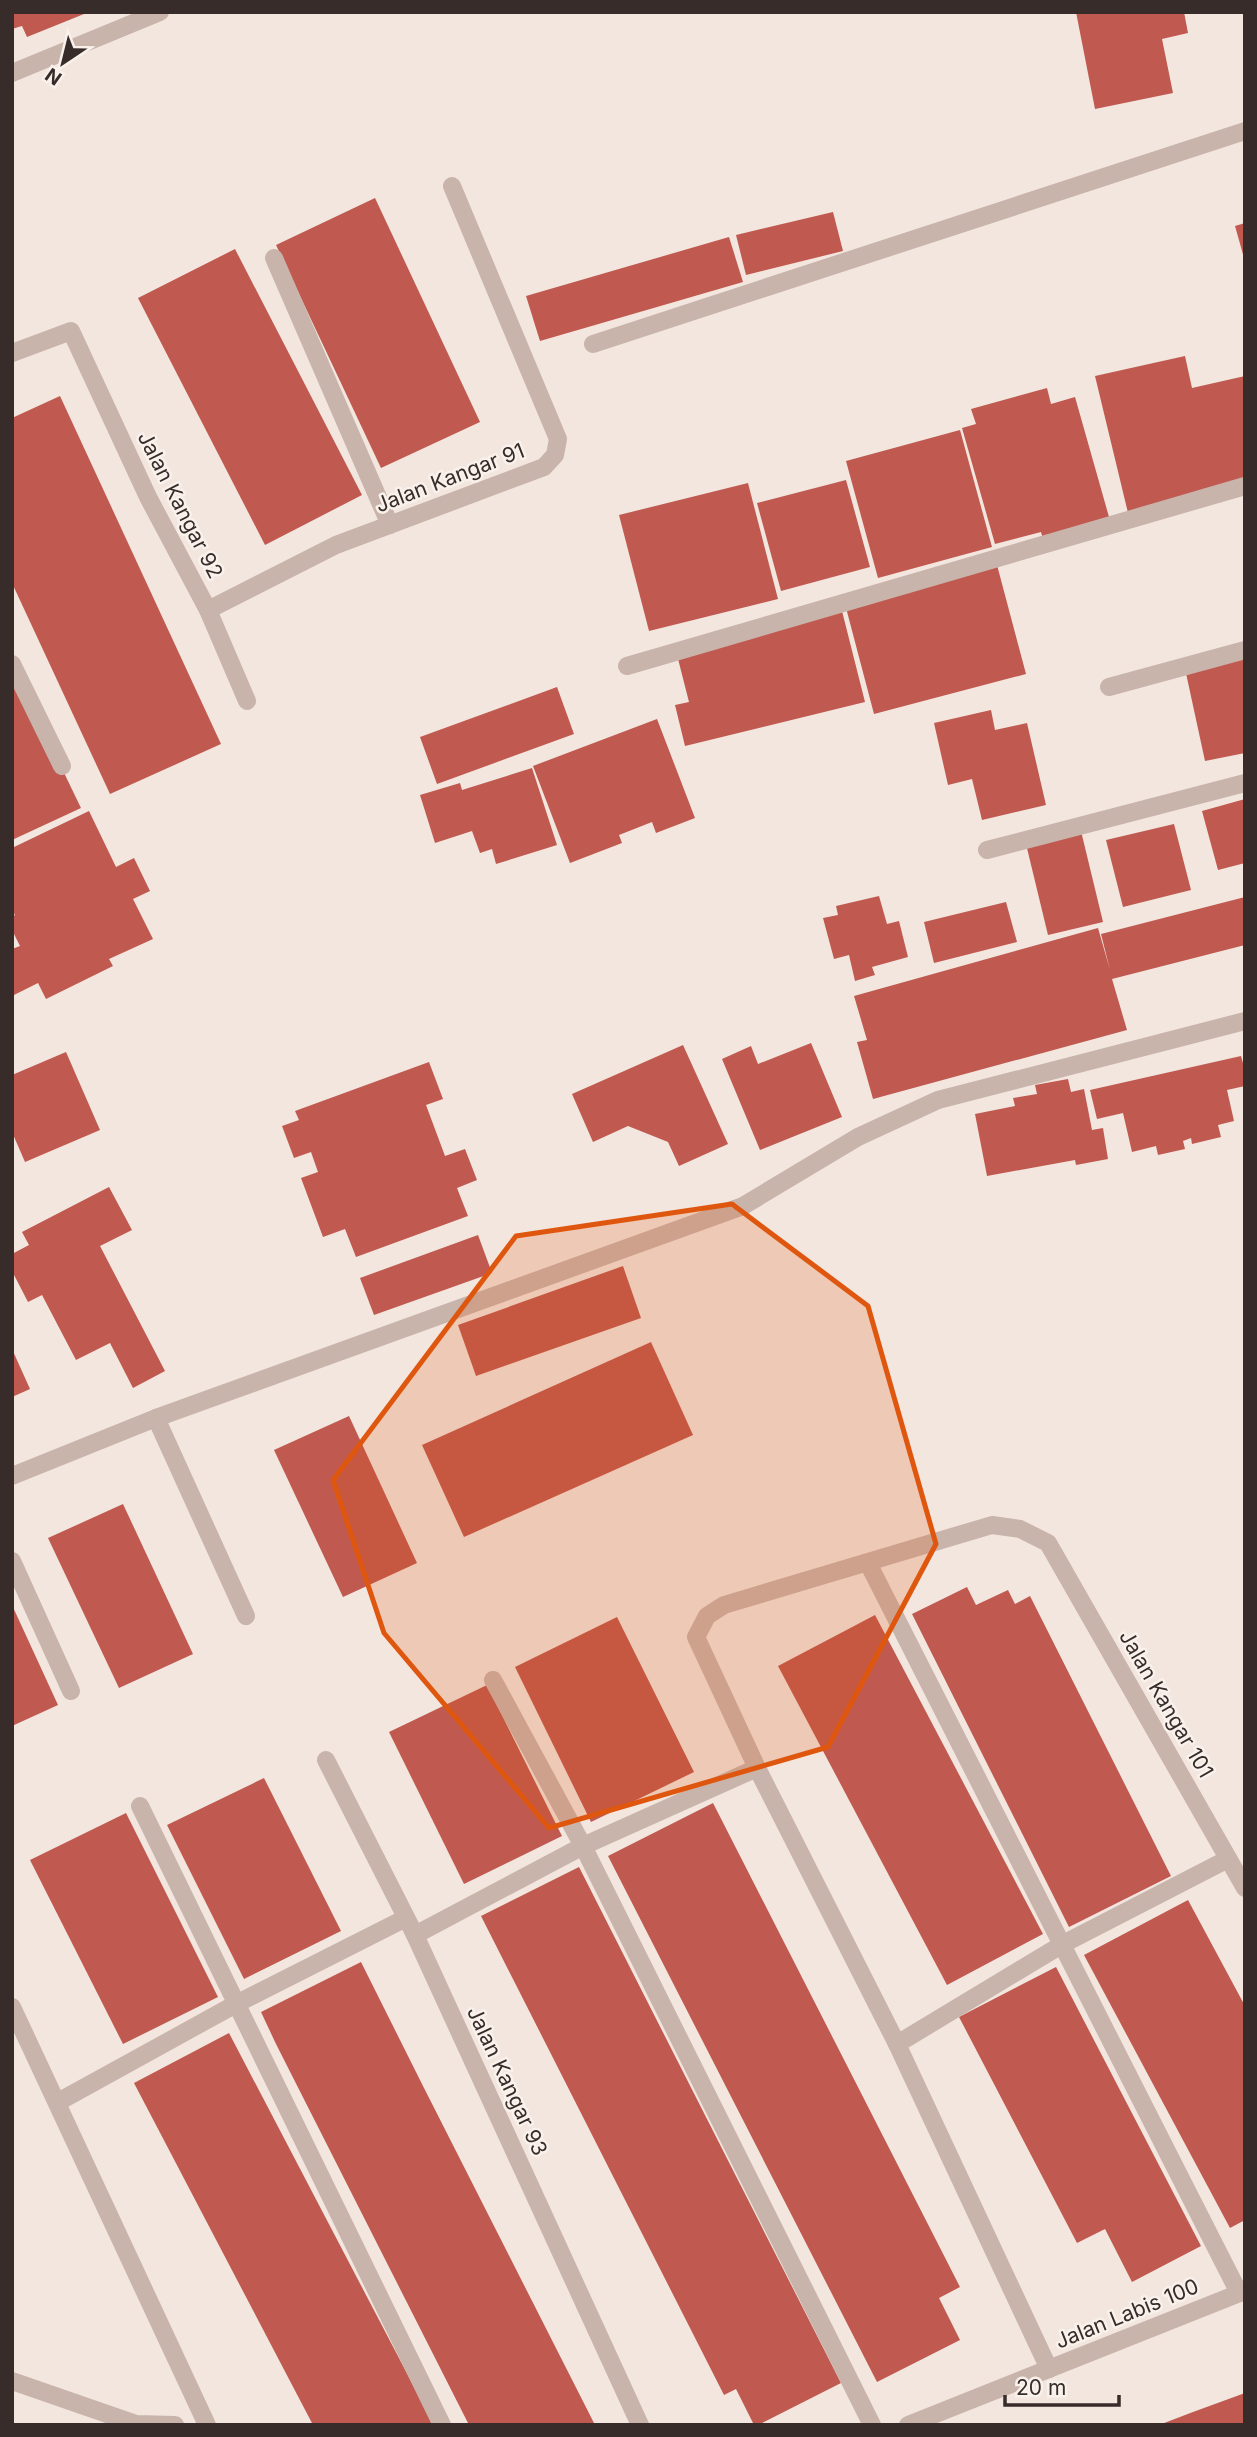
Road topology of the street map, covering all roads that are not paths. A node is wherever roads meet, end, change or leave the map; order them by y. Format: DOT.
graph roads {
  1 [pos="160,12"];
  2 [pos="12,73"];
  3 [pos="1245,131"];
  4 [pos="452,186"];
  5 [pos="274,258"];
  6 [pos="593,344"];
  7 [pos="12,353"];
  8 [pos="1245,486"];
  9 [pos="390,525"];
  10 [pos="208,610"];
  11 [pos="1245,650"];
  12 [pos="12,664"];
  13 [pos="627,666"];
  14 [pos="1109,687"];
  15 [pos="247,701"];
  16 [pos="62,766"];
  17 [pos="1245,783"];
  18 [pos="987,850"];
  19 [pos="1245,1021"];
  20 [pos="156,1418"];
  21 [pos="12,1476"];
  22 [pos="12,1561"];
  23 [pos="868,1563"];
  24 [pos="246,1616"];
  25 [pos="493,1680"];
  26 [pos="71,1691"];
  27 [pos="326,1760"];
  28 [pos="757,1768"];
  29 [pos="140,1805"];
  30 [pos="583,1846"];
  31 [pos="1236,1857"];
  32 [pos="1245,1888"];
  33 [pos="406,1918"];
  34 [pos="415,1935"];
  35 [pos="1063,1944"];
  36 [pos="236,2004"];
  37 [pos="12,2007"];
  38 [pos="897,2044"];
  39 [pos="58,2102"];
  40 [pos="1242,2292"];
  41 [pos="1049,2369"];
  42 [pos="12,2381"];
  43 [pos="916,2423"];
  44 [pos="175,2425"];
  45 [pos="207,2425"];
  46 [pos="442,2425"];
  47 [pos="640,2425"];
  48 [pos="872,2425"];
  1 -- 2 [label="street"];
  3 -- 6 [label="street"];
  4 -- 9 [label="street, Jalan Kangar 91"];
  5 -- 9 [label="street"];
  7 -- 10 [label="street, Jalan Kangar 92"];
  8 -- 13 [label="street"];
  9 -- 10 [label="street, Jalan Kangar 91"];
  10 -- 15 [label="street, Jalan Kangar 92"];
  11 -- 14 [label="street"];
  12 -- 16 [label="street"];
  17 -- 18 [label="street"];
  19 -- 20 [label="street"];
  20 -- 21 [label="street"];
  20 -- 24 [label="street"];
  22 -- 26 [label="street"];
  23 -- 28 [label="street"];
  23 -- 31 [label="street, Jalan Kangar 101"];
  23 -- 35 [label="street"];
  25 -- 30 [label="street"];
  27 -- 33 [label="street, Jalan Kangar 93"];
  28 -- 30 [label="street"];
  28 -- 38 [label="street"];
  29 -- 36 [label="street"];
  30 -- 34 [label="street"];
  30 -- 48 [label="street"];
  31 -- 32 [label="street, Jalan Kangar 101"];
  31 -- 35 [label="street"];
  33 -- 34 [label="street, Jalan Kangar 93"];
  33 -- 36 [label="street"];
  34 -- 47 [label="street, Jalan Kangar 93"];
  35 -- 38 [label="street"];
  35 -- 40 [label="street"];
  36 -- 39 [label="street"];
  36 -- 46 [label="street"];
  37 -- 39 [label="street"];
  38 -- 41 [label="street"];
  39 -- 45 [label="street"];
  40 -- 41 [label="street, Jalan Labis 100"];
  41 -- 43 [label="street, Jalan Labis 100"];
  42 -- 44 [label="street"];
}
